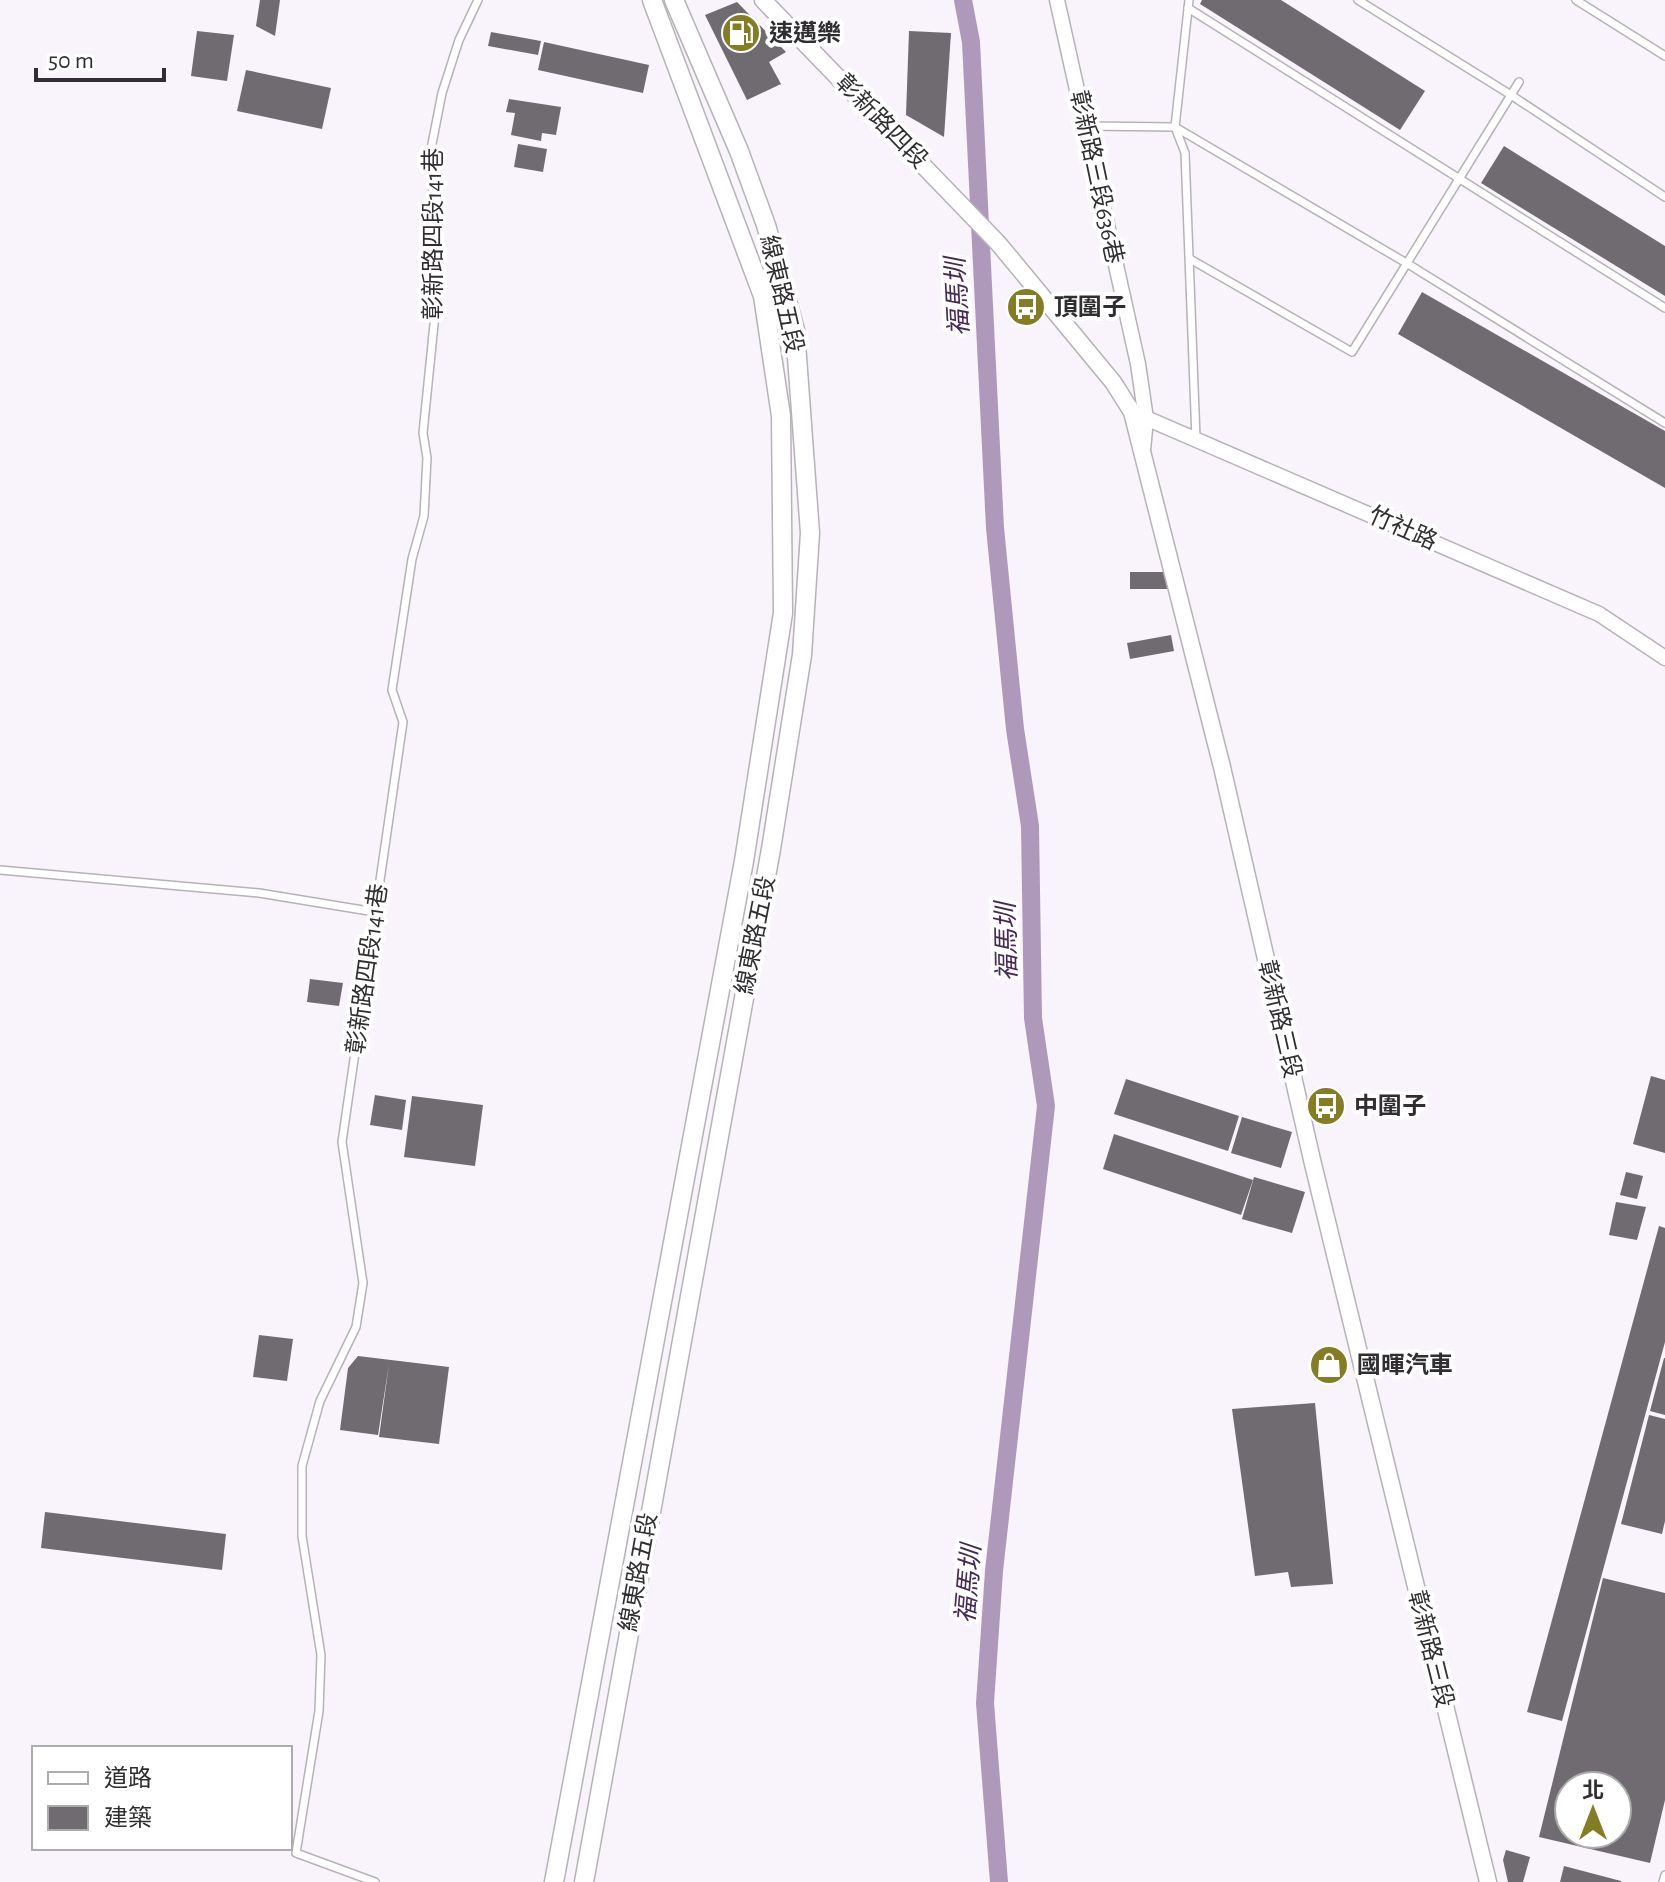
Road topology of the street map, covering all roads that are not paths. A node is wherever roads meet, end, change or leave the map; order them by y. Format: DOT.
graph roads {
  1 [pos="478,0"];
  2 [pos="652,0"];
  3 [pos="763,0"];
  4 [pos="1057,0"];
  5 [pos="1358,0"];
  6 [pos="1576,0"];
  7 [pos="678,3"];
  8 [pos="1189,4"];
  9 [pos="1665,56"];
  10 [pos="1519,82"];
  11 [pos="1511,95"];
  12 [pos="1086,126"];
  13 [pos="1175,127"];
  14 [pos="1461,178"];
  15 [pos="1665,197"];
  16 [pos="998,243"];
  17 [pos="1190,259"];
  18 [pos="1408,264"];
  19 [pos="1665,308"];
  20 [pos="1139,416"];
  21 [pos="1665,423"];
  22 [pos="1196,438"];
  23 [pos="1665,657"];
  24 [pos="0,870"];
  25 [pos="375,912"];
  26 [pos="1665,1875"];
  27 [pos="375,1882"];
  28 [pos="554,1882"];
  29 [pos="584,1882"];
  30 [pos="1488,1882"];
  31 [pos="1663,1882"];
  1 -- 25 [label="lane, 彰新路四段141巷"];
  2 -- 28 [label="main road, 線東路五段"];
  3 -- 16 [label="street, 彰新路四段"];
  4 -- 12 [label="street, 彰新路三段636巷"];
  5 -- 11 [label="lane"];
  6 -- 9 [label="lane"];
  7 -- 29 [label="main road, 線東路五段"];
  8 -- 13 [label="lane"];
  8 -- 14 [label="lane"];
  10 -- 11 [label="lane"];
  11 -- 14 [label="lane"];
  11 -- 15 [label="lane"];
  12 -- 13 [label="lane"];
  12 -- 20 [label="street, 彰新路三段636巷"];
  13 -- 17 [label="lane"];
  13 -- 18 [label="lane"];
  14 -- 18 [label="lane"];
  14 -- 19 [label="lane"];
  16 -- 20 [label="street, 彰新路三段"];
  17 -- 18 [label="lane"];
  17 -- 22 [label="lane"];
  18 -- 21 [label="lane"];
  20 -- 22 [label="street, 竹社路"];
  20 -- 30 [label="street, 彰新路三段"];
  22 -- 23 [label="street, 竹社路"];
  24 -- 25 [label="lane"];
  25 -- 27 [label="lane, 彰新路四段141巷"];
  26 -- 31 [label="lane"];
}
